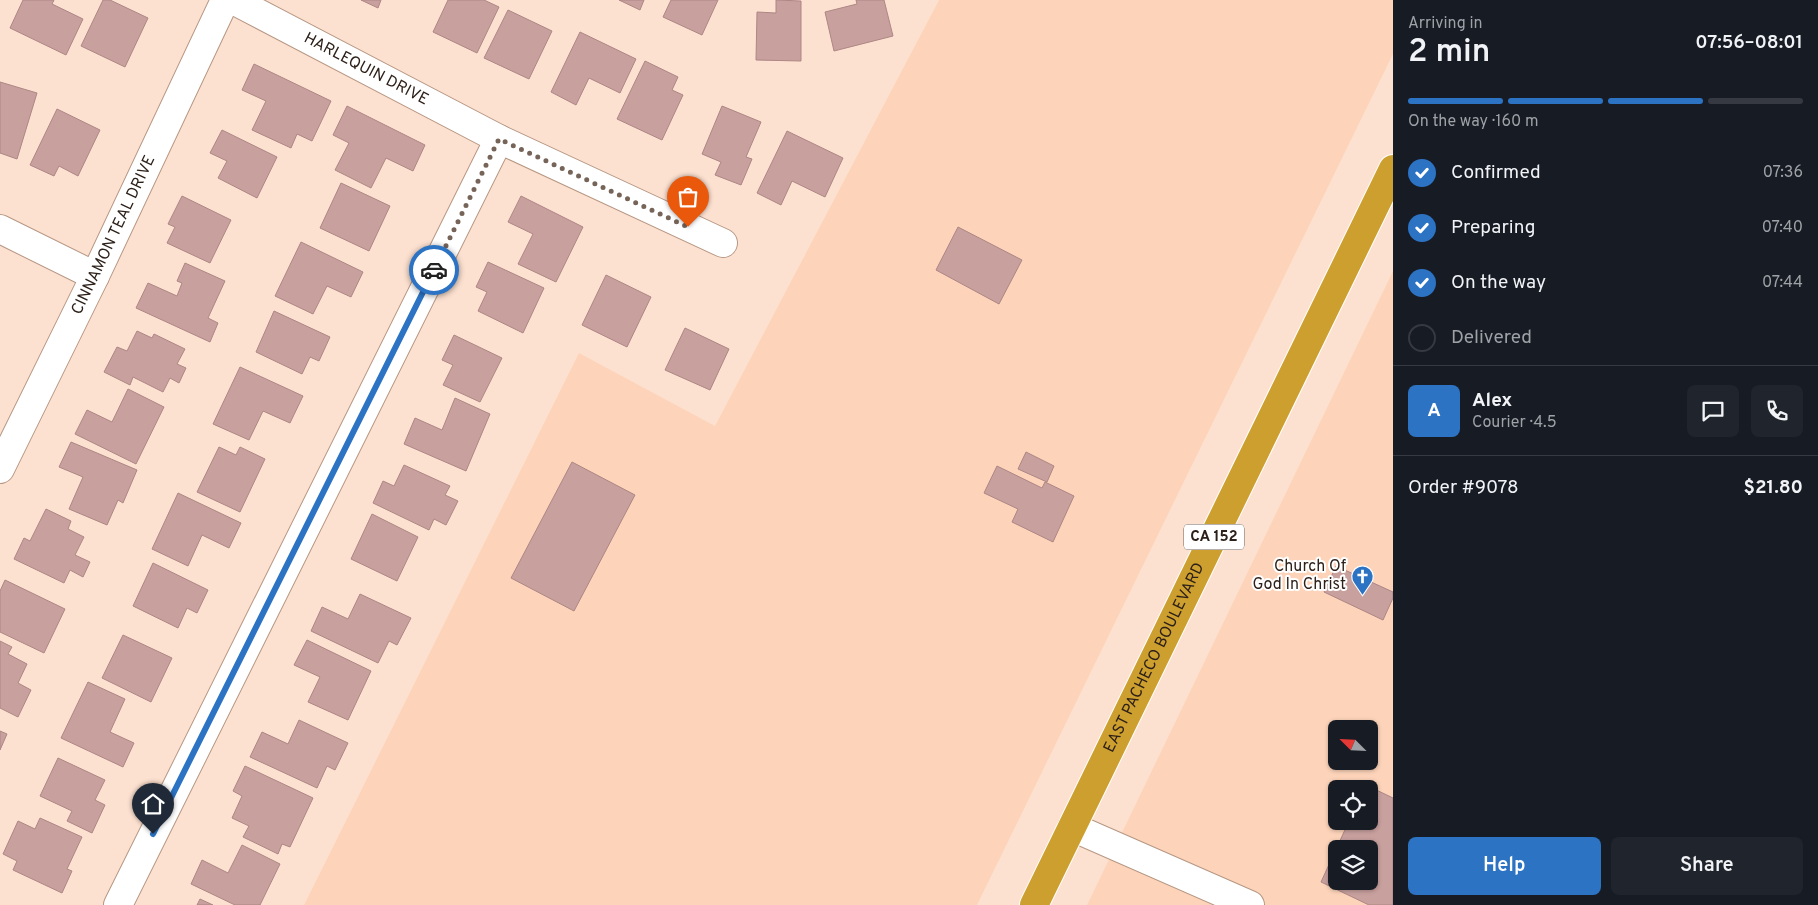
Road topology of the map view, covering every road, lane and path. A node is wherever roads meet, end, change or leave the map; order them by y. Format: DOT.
graph roads {
  1 [pos="225,0"];
  2 [pos="233,0"];
  3 [pos="499,139"];
  4 [pos="1393,169"];
  5 [pos="0,229"];
  6 [pos="723,243"];
  7 [pos="95,276"];
  8 [pos="0,469"];
  9 [pos="1072,827"];
  10 [pos="118,905"];
  11 [pos="1034,905"];
  12 [pos="1250,905"];
  1 -- 7 [label="street, CINNAMON TEAL DRIVE"];
  2 -- 3 [label="street, HARLEQUIN DRIVE"];
  3 -- 6 [label="street, HARLEQUIN DRIVE"];
  3 -- 10 [label="street"];
  4 -- 9 [label="highway, EAST PACHECO BOULEVARD / CA 152"];
  5 -- 7 [label="street"];
  7 -- 8 [label="street, CINNAMON TEAL DRIVE"];
  9 -- 11 [label="highway, EAST PACHECO BOULEVARD / CA 152"];
  9 -- 12 [label="street"];
}
